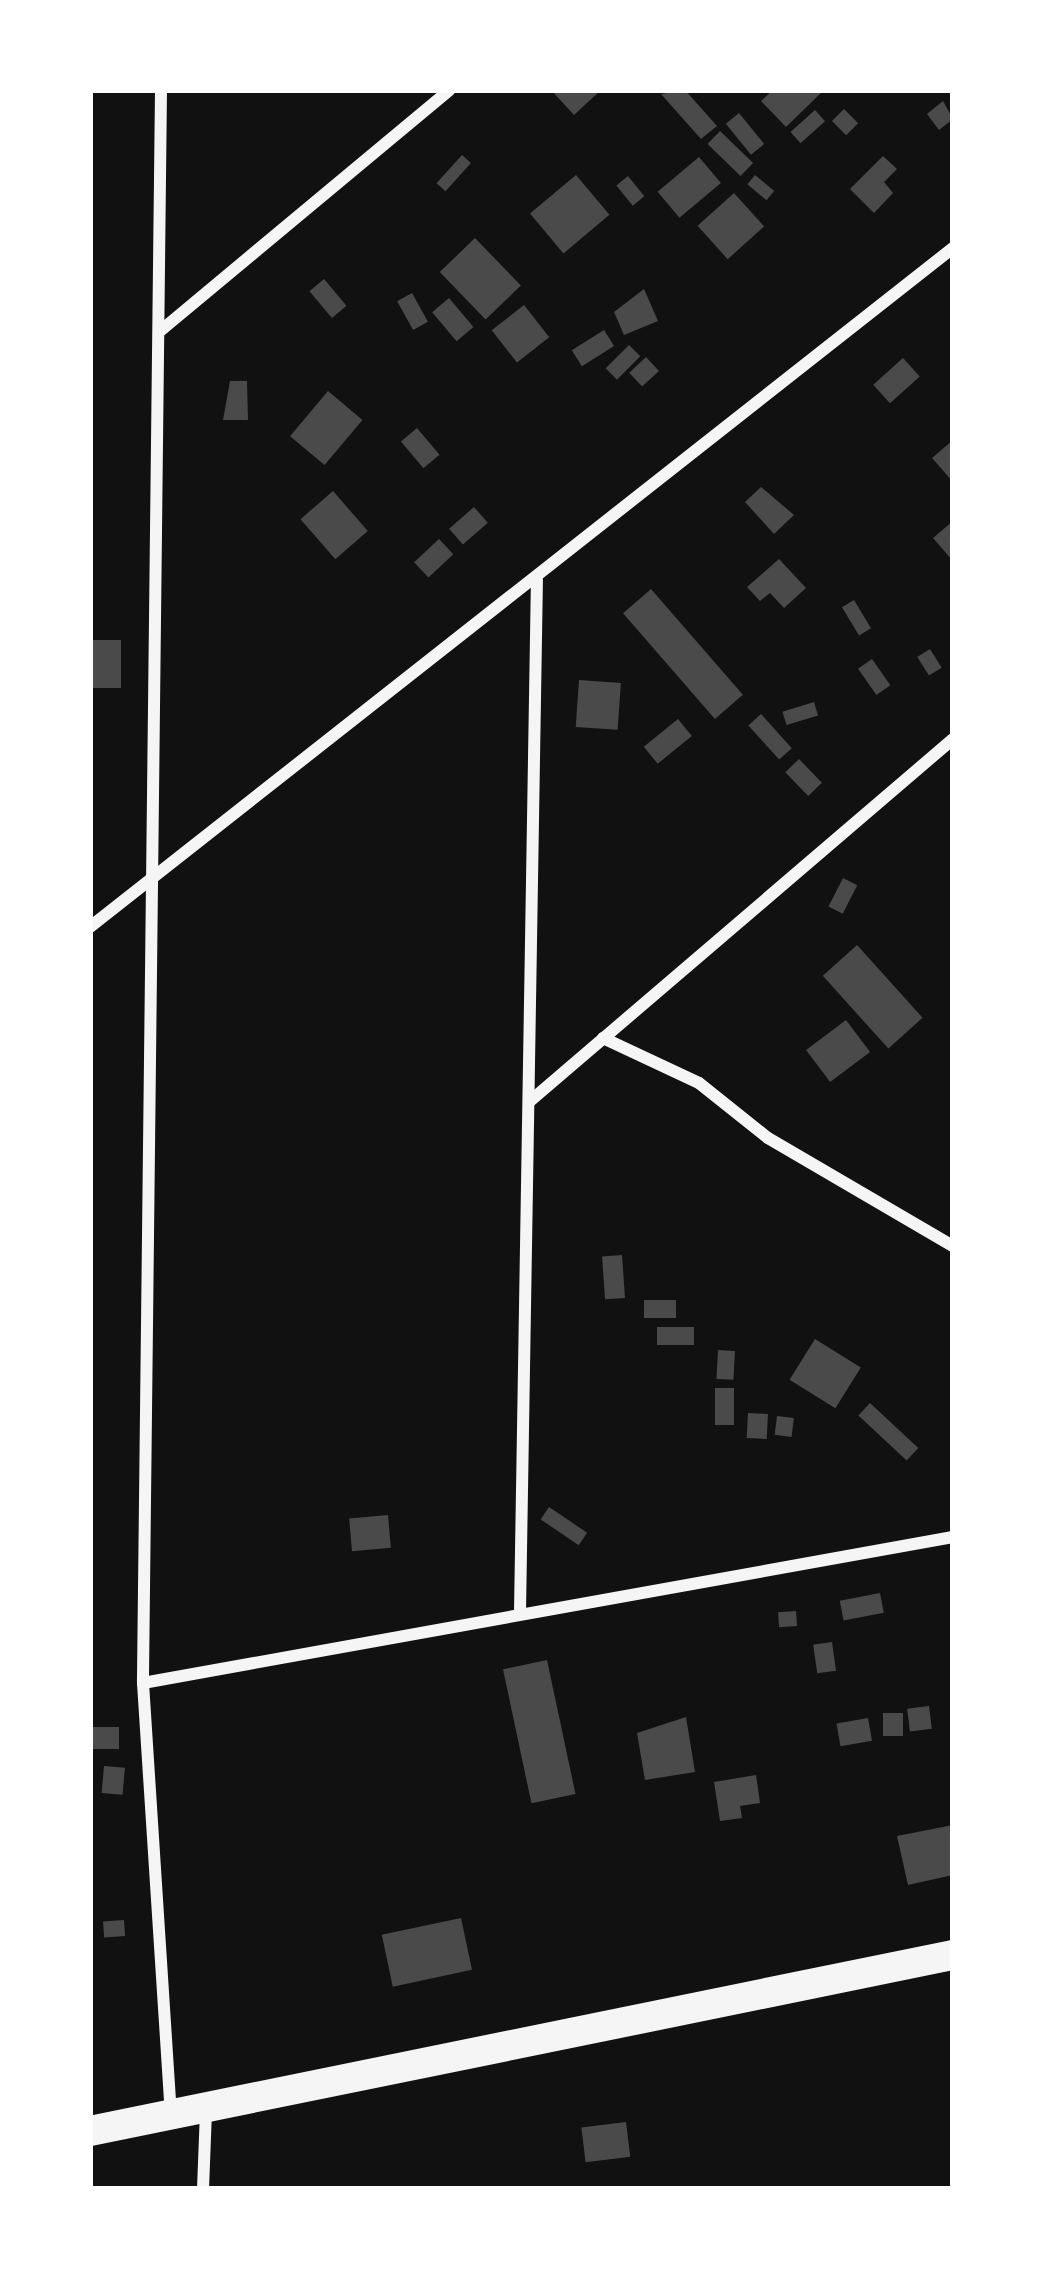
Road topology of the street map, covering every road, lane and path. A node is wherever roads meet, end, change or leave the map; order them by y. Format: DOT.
graph roads {
  1 [pos="161,90"];
  2 [pos="449,90"];
  3 [pos="953,248"];
  4 [pos="159,332"];
  5 [pos="536,580"];
  6 [pos="953,739"];
  7 [pos="152,876"];
  8 [pos="90,927"];
  9 [pos="602,1038"];
  10 [pos="529,1102"];
  11 [pos="953,1246"];
  12 [pos="953,1537"];
  13 [pos="520,1612"];
  14 [pos="143,1683"];
  15 [pos="953,1955"];
  16 [pos="206,2111"];
  17 [pos="171,2116"];
  18 [pos="90,2131"];
  19 [pos="203,2189"];
  1 -- 4 [label="street"];
  2 -- 4 [label="street"];
  3 -- 5 [label="street"];
  4 -- 7 [label="street"];
  5 -- 7 [label="street"];
  5 -- 10 [label="street"];
  6 -- 9 [label="street"];
  7 -- 8 [label="street"];
  7 -- 14 [label="street"];
  9 -- 10 [label="street"];
  9 -- 11 [label="street"];
  10 -- 13 [label="street"];
  12 -- 13 [label="street"];
  13 -- 14 [label="street"];
  14 -- 17 [label="street"];
  15 -- 16 [label="main road"];
  16 -- 17 [label="main road"];
  16 -- 19 [label="street"];
  17 -- 18 [label="main road"];
}
